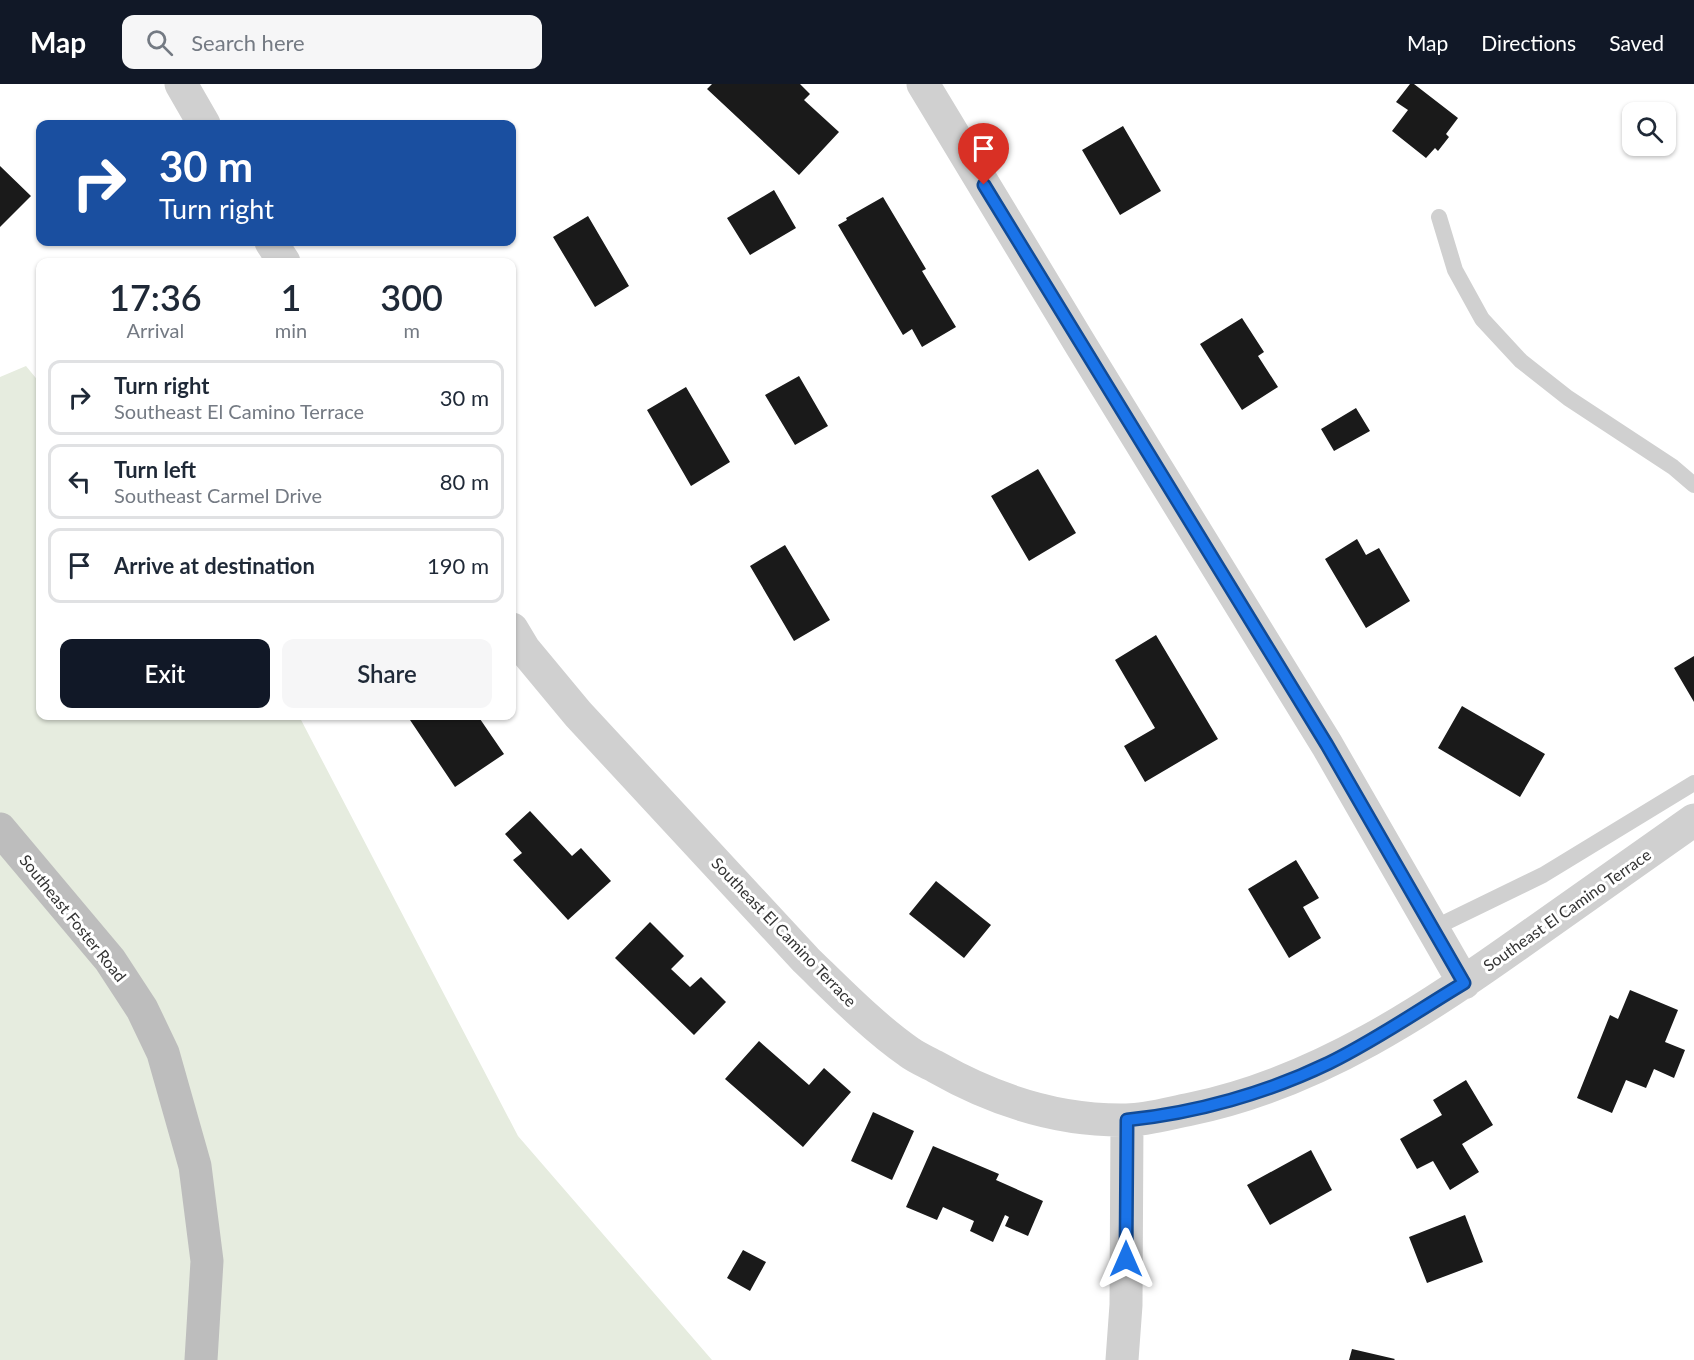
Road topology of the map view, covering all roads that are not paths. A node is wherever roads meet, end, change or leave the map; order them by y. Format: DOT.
graph roads {
  1 [pos="181,84"];
  2 [pos="923,84"];
  3 [pos="202,120"];
  4 [pos="1439,217"];
  5 [pos="1694,485"];
  6 [pos="516,636"];
  7 [pos="1694,783"];
  8 [pos="1694,820"];
  9 [pos="0,829"];
  10 [pos="1432,929"];
  11 [pos="1464,983"];
  12 [pos="1127,1120"];
  13 [pos="201,1360"];
  14 [pos="1122,1360"];
  1 -- 3 [label="street"];
  2 -- 10 [label="street"];
  4 -- 5 [label="lane"];
  6 -- 12 [label="street, Southeast El Camino Terrace"];
  7 -- 10 [label="lane"];
  8 -- 11 [label="street, Southeast El Camino Terrace"];
  9 -- 13 [label="main road, Southeast Foster Road"];
  10 -- 11 [label="street"];
  11 -- 12 [label="street, Southeast El Camino Terrace"];
  12 -- 14 [label="street"];
}
